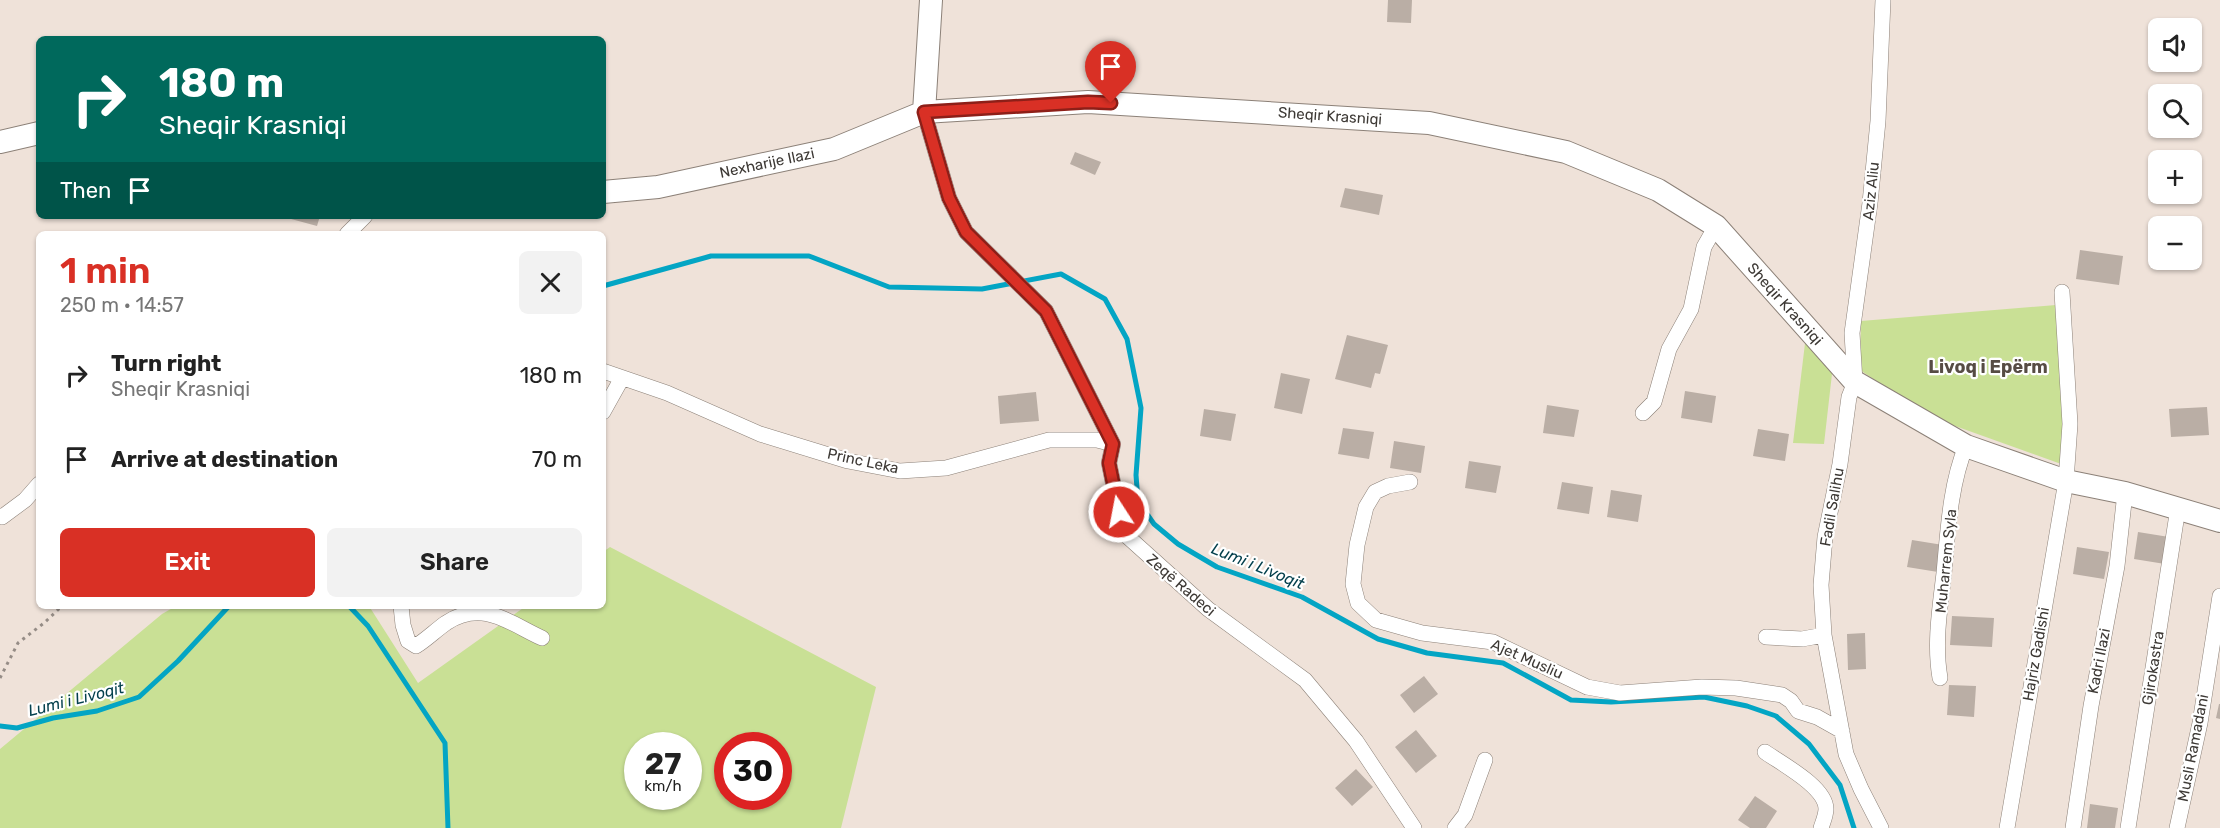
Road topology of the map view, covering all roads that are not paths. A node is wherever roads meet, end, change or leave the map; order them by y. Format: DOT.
graph roads {
  1 [pos="931,0"];
  2 [pos="1884,0"];
  3 [pos="924,112"];
  4 [pos="36,134"];
  5 [pos="0,142"];
  6 [pos="606,192"];
  7 [pos="362,219"];
  8 [pos="1716,226"];
  9 [pos="349,231"];
  10 [pos="2062,292"];
  11 [pos="606,372"];
  12 [pos="622,378"];
  13 [pos="1855,382"];
  14 [pos="606,407"];
  15 [pos="1643,413"];
  16 [pos="1113,444"];
  17 [pos="1966,446"];
  18 [pos="2066,481"];
  19 [pos="1410,482"];
  20 [pos="36,487"];
  21 [pos="2125,493"];
  22 [pos="2178,508"];
  23 [pos="0,516"];
  24 [pos="2220,521"];
  25 [pos="2220,596"];
  26 [pos="401,609"];
  27 [pos="1824,635"];
  28 [pos="1766,637"];
  29 [pos="542,638"];
  30 [pos="1940,678"];
  31 [pos="1842,731"];
  32 [pos="1765,752"];
  33 [pos="1485,760"];
  34 [pos="1414,828"];
  35 [pos="1455,828"];
  36 [pos="1821,828"];
  37 [pos="1881,828"];
  38 [pos="2007,828"];
  39 [pos="2073,828"];
  40 [pos="2128,828"];
  41 [pos="2177,828"];
  1 -- 3 [label="street"];
  2 -- 13 [label="street, Aziz Aliu"];
  3 -- 6 [label="street, Nexharije Ilazi"];
  3 -- 8 [label="street, Sheqir Krasniqi"];
  3 -- 16 [label="street"];
  4 -- 5 [label="street"];
  7 -- 9 [label="street"];
  8 -- 13 [label="street, Sheqir Krasniqi"];
  8 -- 15 [label="street"];
  10 -- 18 [label="street"];
  11 -- 12 [label="street, Princ Leka"];
  12 -- 14 [label="street"];
  12 -- 16 [label="street, Princ Leka"];
  13 -- 17 [label="street"];
  13 -- 27 [label="street, Fadil Salihu"];
  16 -- 34 [label="street, Zeqë Radeci"];
  17 -- 18 [label="street"];
  17 -- 30 [label="street, Muharrem Syla"];
  18 -- 21 [label="street"];
  18 -- 38 [label="street, Hajriz Gadishi"];
  19 -- 31 [label="street, Ajet Musliu"];
  20 -- 23 [label="street"];
  21 -- 22 [label="street"];
  21 -- 39 [label="street, Kadri Ilazi"];
  22 -- 24 [label="street"];
  22 -- 40 [label="street, Gjirokastra"];
  25 -- 41 [label="street, Musli Ramadani"];
  26 -- 29 [label="street"];
  27 -- 28 [label="street"];
  27 -- 31 [label="street, Fadil Salihu"];
  31 -- 37 [label="street, Fadil Salihu"];
  32 -- 36 [label="street"];
  33 -- 35 [label="street"];
}
